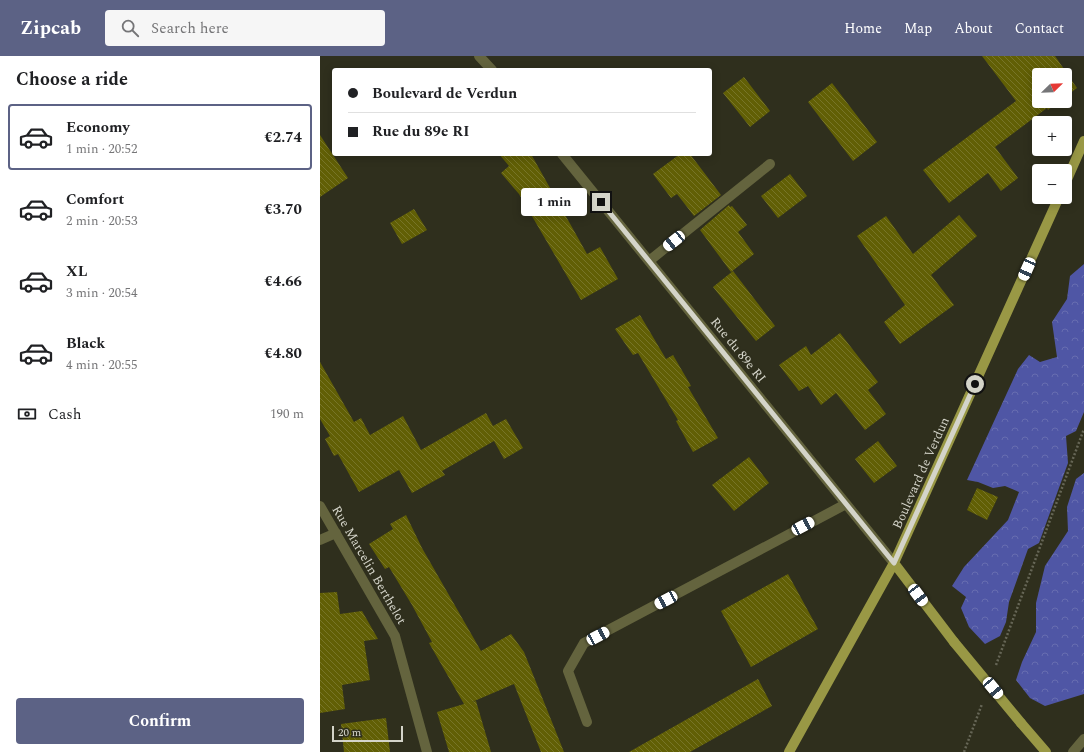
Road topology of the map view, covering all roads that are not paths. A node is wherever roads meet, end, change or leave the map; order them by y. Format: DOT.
graph roads {
  1 [pos="479,56"];
  2 [pos="490,68"];
  3 [pos="1084,141"];
  4 [pos="564,156"];
  5 [pos="770,164"];
  6 [pos="1072,168"];
  7 [pos="1056,204"];
  8 [pos="649,261"];
  9 [pos="846,504"];
  10 [pos="320,506"];
  11 [pos="336,534"];
  12 [pos="320,540"];
  13 [pos="894,563"];
  14 [pos="587,722"];
  15 [pos="1084,739"];
  16 [pos="427,752"];
  17 [pos="789,752"];
  18 [pos="1046,752"];
  19 [pos="1073,752"];
  1 -- 2 [label="street"];
  3 -- 6 [label="main road"];
  4 -- 8 [label="street, Rue du 89e RI"];
  5 -- 8 [label="street"];
  7 -- 13 [label="main road, Boulevard de Verdun"];
  8 -- 9 [label="street, Rue du 89e RI"];
  9 -- 13 [label="street, Rue du 89e RI"];
  9 -- 14 [label="street"];
  10 -- 11 [label="street, Rue Marcelin Berthelot"];
  11 -- 12 [label="street"];
  11 -- 16 [label="street, Rue Marcelin Berthelot"];
  13 -- 17 [label="main road, Boulevard de Verdun"];
  13 -- 18 [label="main road, bridge"];
  15 -- 19 [label="street"];
}
